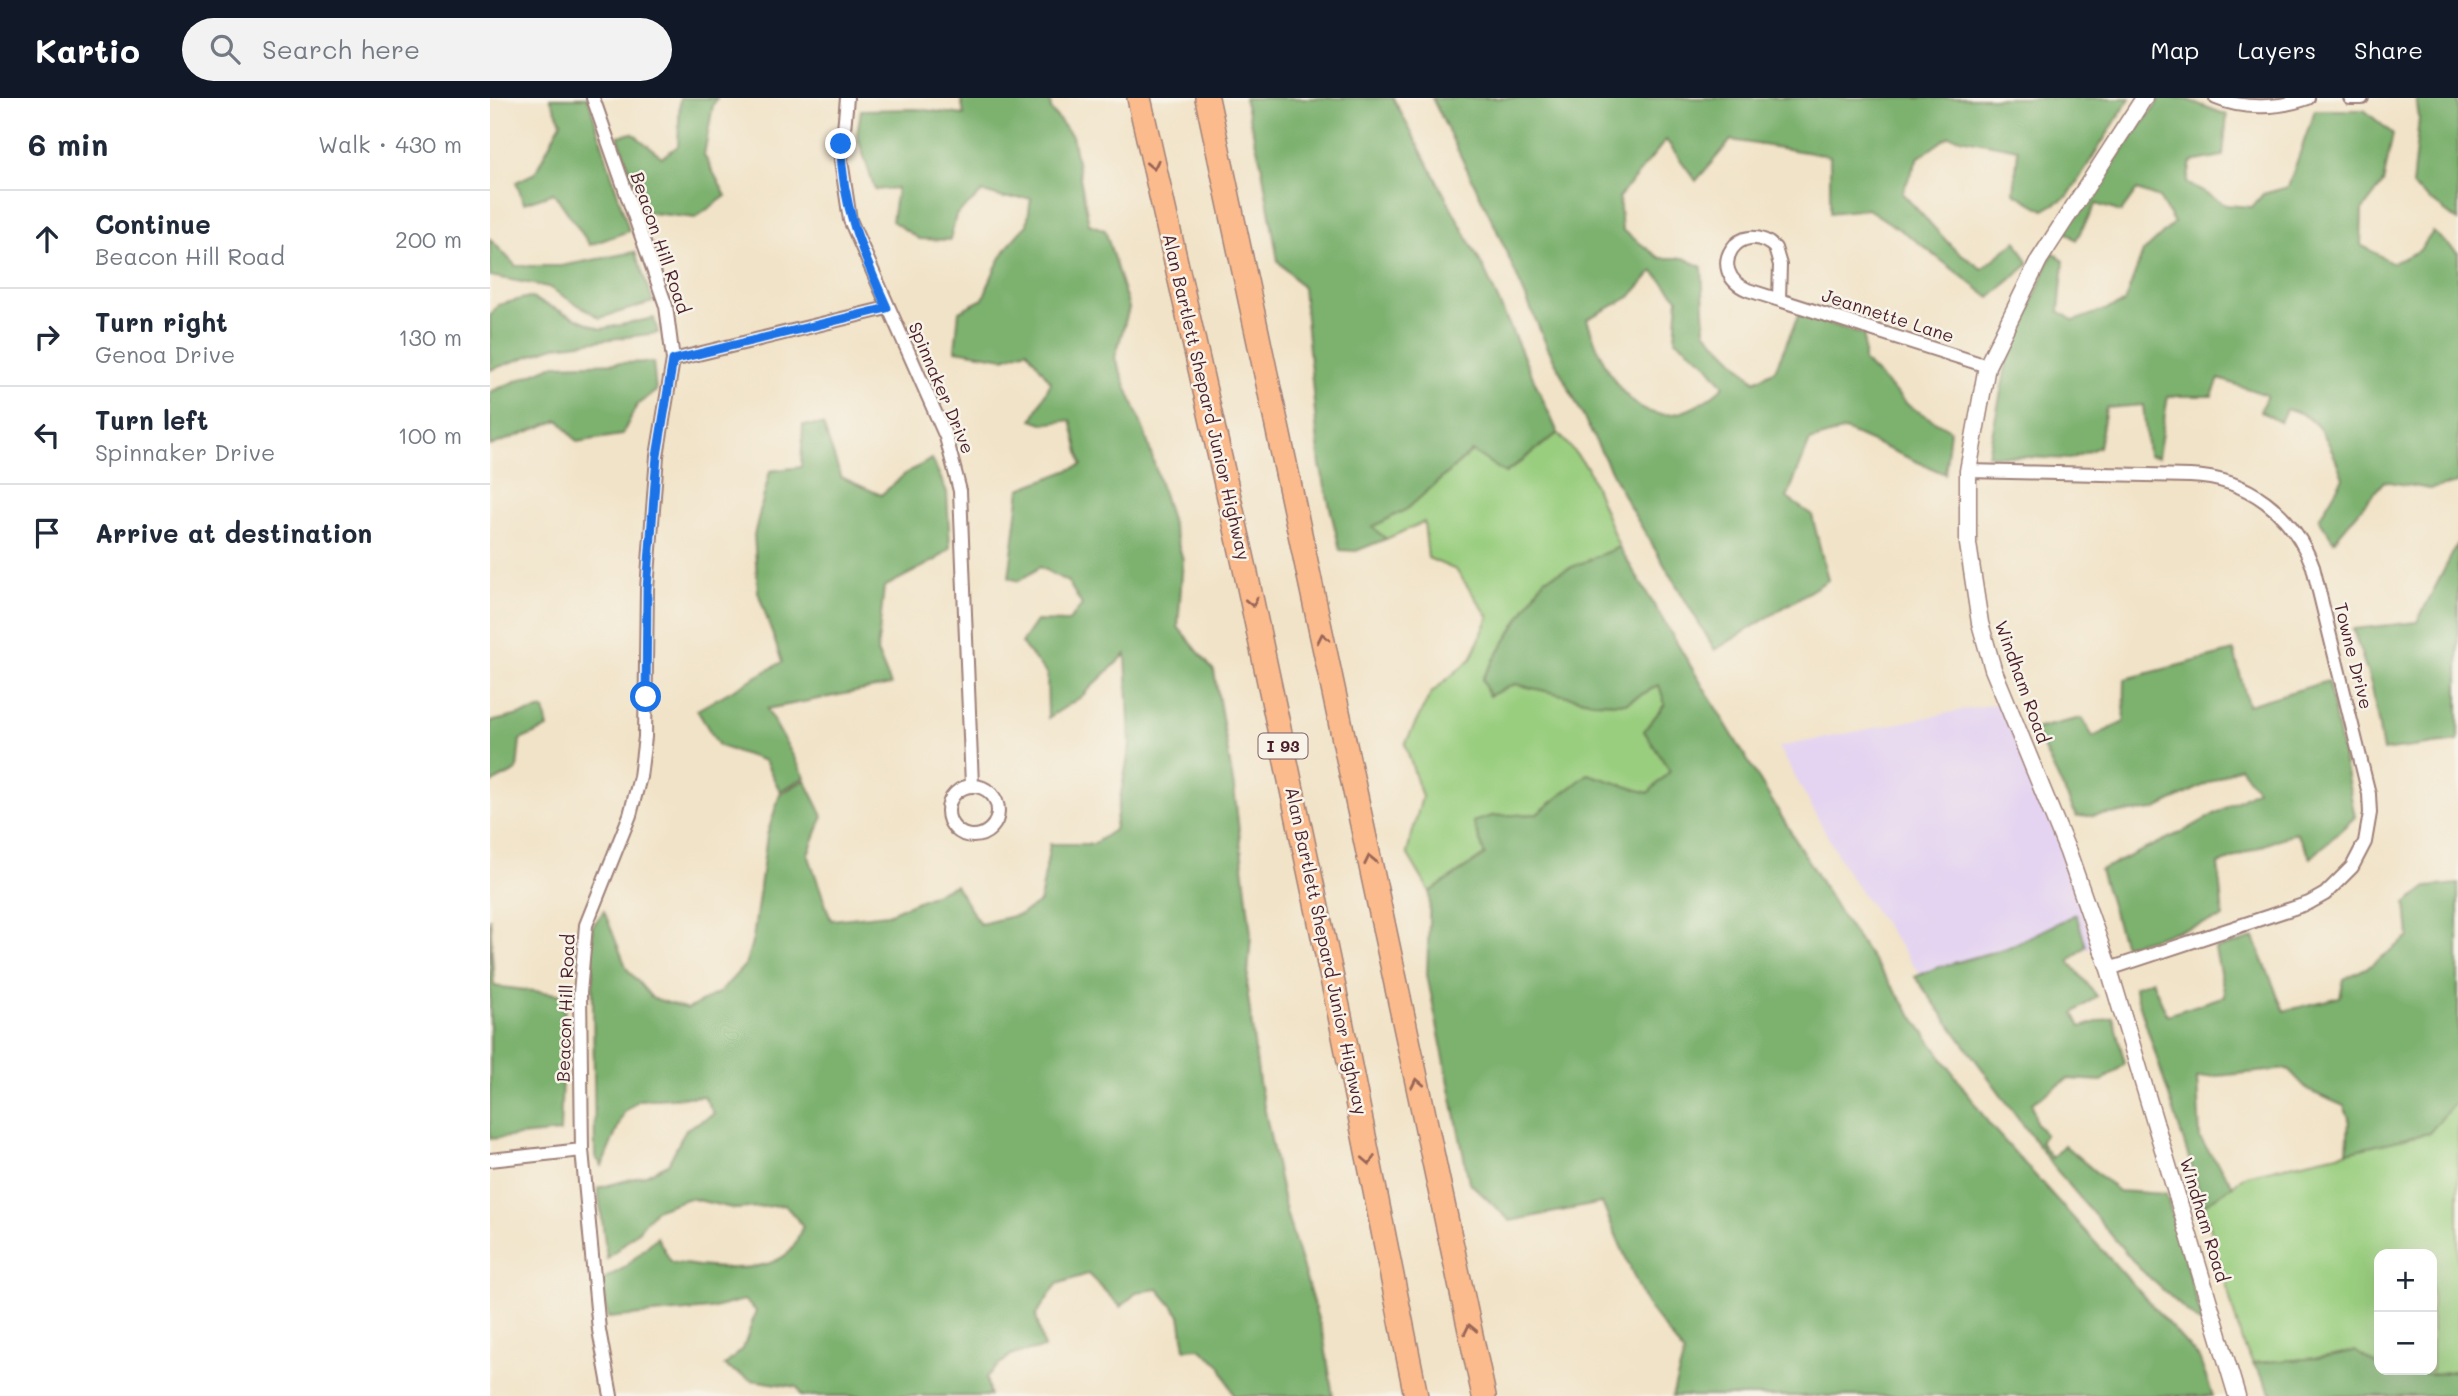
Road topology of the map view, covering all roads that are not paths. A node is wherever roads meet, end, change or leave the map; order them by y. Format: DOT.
graph roads {
  1 [pos="593,98"];
  2 [pos="847,98"];
  3 [pos="1139,98"];
  4 [pos="1207,98"];
  5 [pos="2144,98"];
  6 [pos="2216,98"];
  7 [pos="2308,98"];
  8 [pos="2350,98"];
  9 [pos="2362,98"];
  10 [pos="1779,299"];
  11 [pos="887,308"];
  12 [pos="673,360"];
  13 [pos="1987,366"];
  14 [pos="1968,471"];
  15 [pos="972,785"];
  16 [pos="2109,970"];
  17 [pos="582,1150"];
  18 [pos="490,1160"];
  19 [pos="611,1396"];
  20 [pos="1416,1396"];
  21 [pos="1484,1396"];
  22 [pos="2237,1396"];
  1 -- 12 [label="street, Beacon Hill Road"];
  2 -- 11 [label="street, Spinnaker Drive"];
  3 -- 20 [label="highway, Alan Bartlett Shepard Junior Highway / I 93, one-way"];
  21 -- 4 [label="highway, one-way"];
  5 -- 13 [label="street, Windham Road"];
  6 -- 7 [label="street"];
  8 -- 9 [label="street"];
  10 -- 10 [label="street, Jeannette Lane"];
  10 -- 13 [label="street, Jeannette Lane"];
  11 -- 12 [label="street"];
  11 -- 15 [label="street, Spinnaker Drive"];
  12 -- 17 [label="street, Beacon Hill Road"];
  13 -- 14 [label="street, Windham Road"];
  14 -- 16 [label="street, Windham Road"];
  14 -- 16 [label="street, Towne Drive"];
  15 -- 15 [label="street"];
  16 -- 22 [label="street, Windham Road"];
  17 -- 18 [label="street"];
  17 -- 19 [label="street, Beacon Hill Road"];
}
